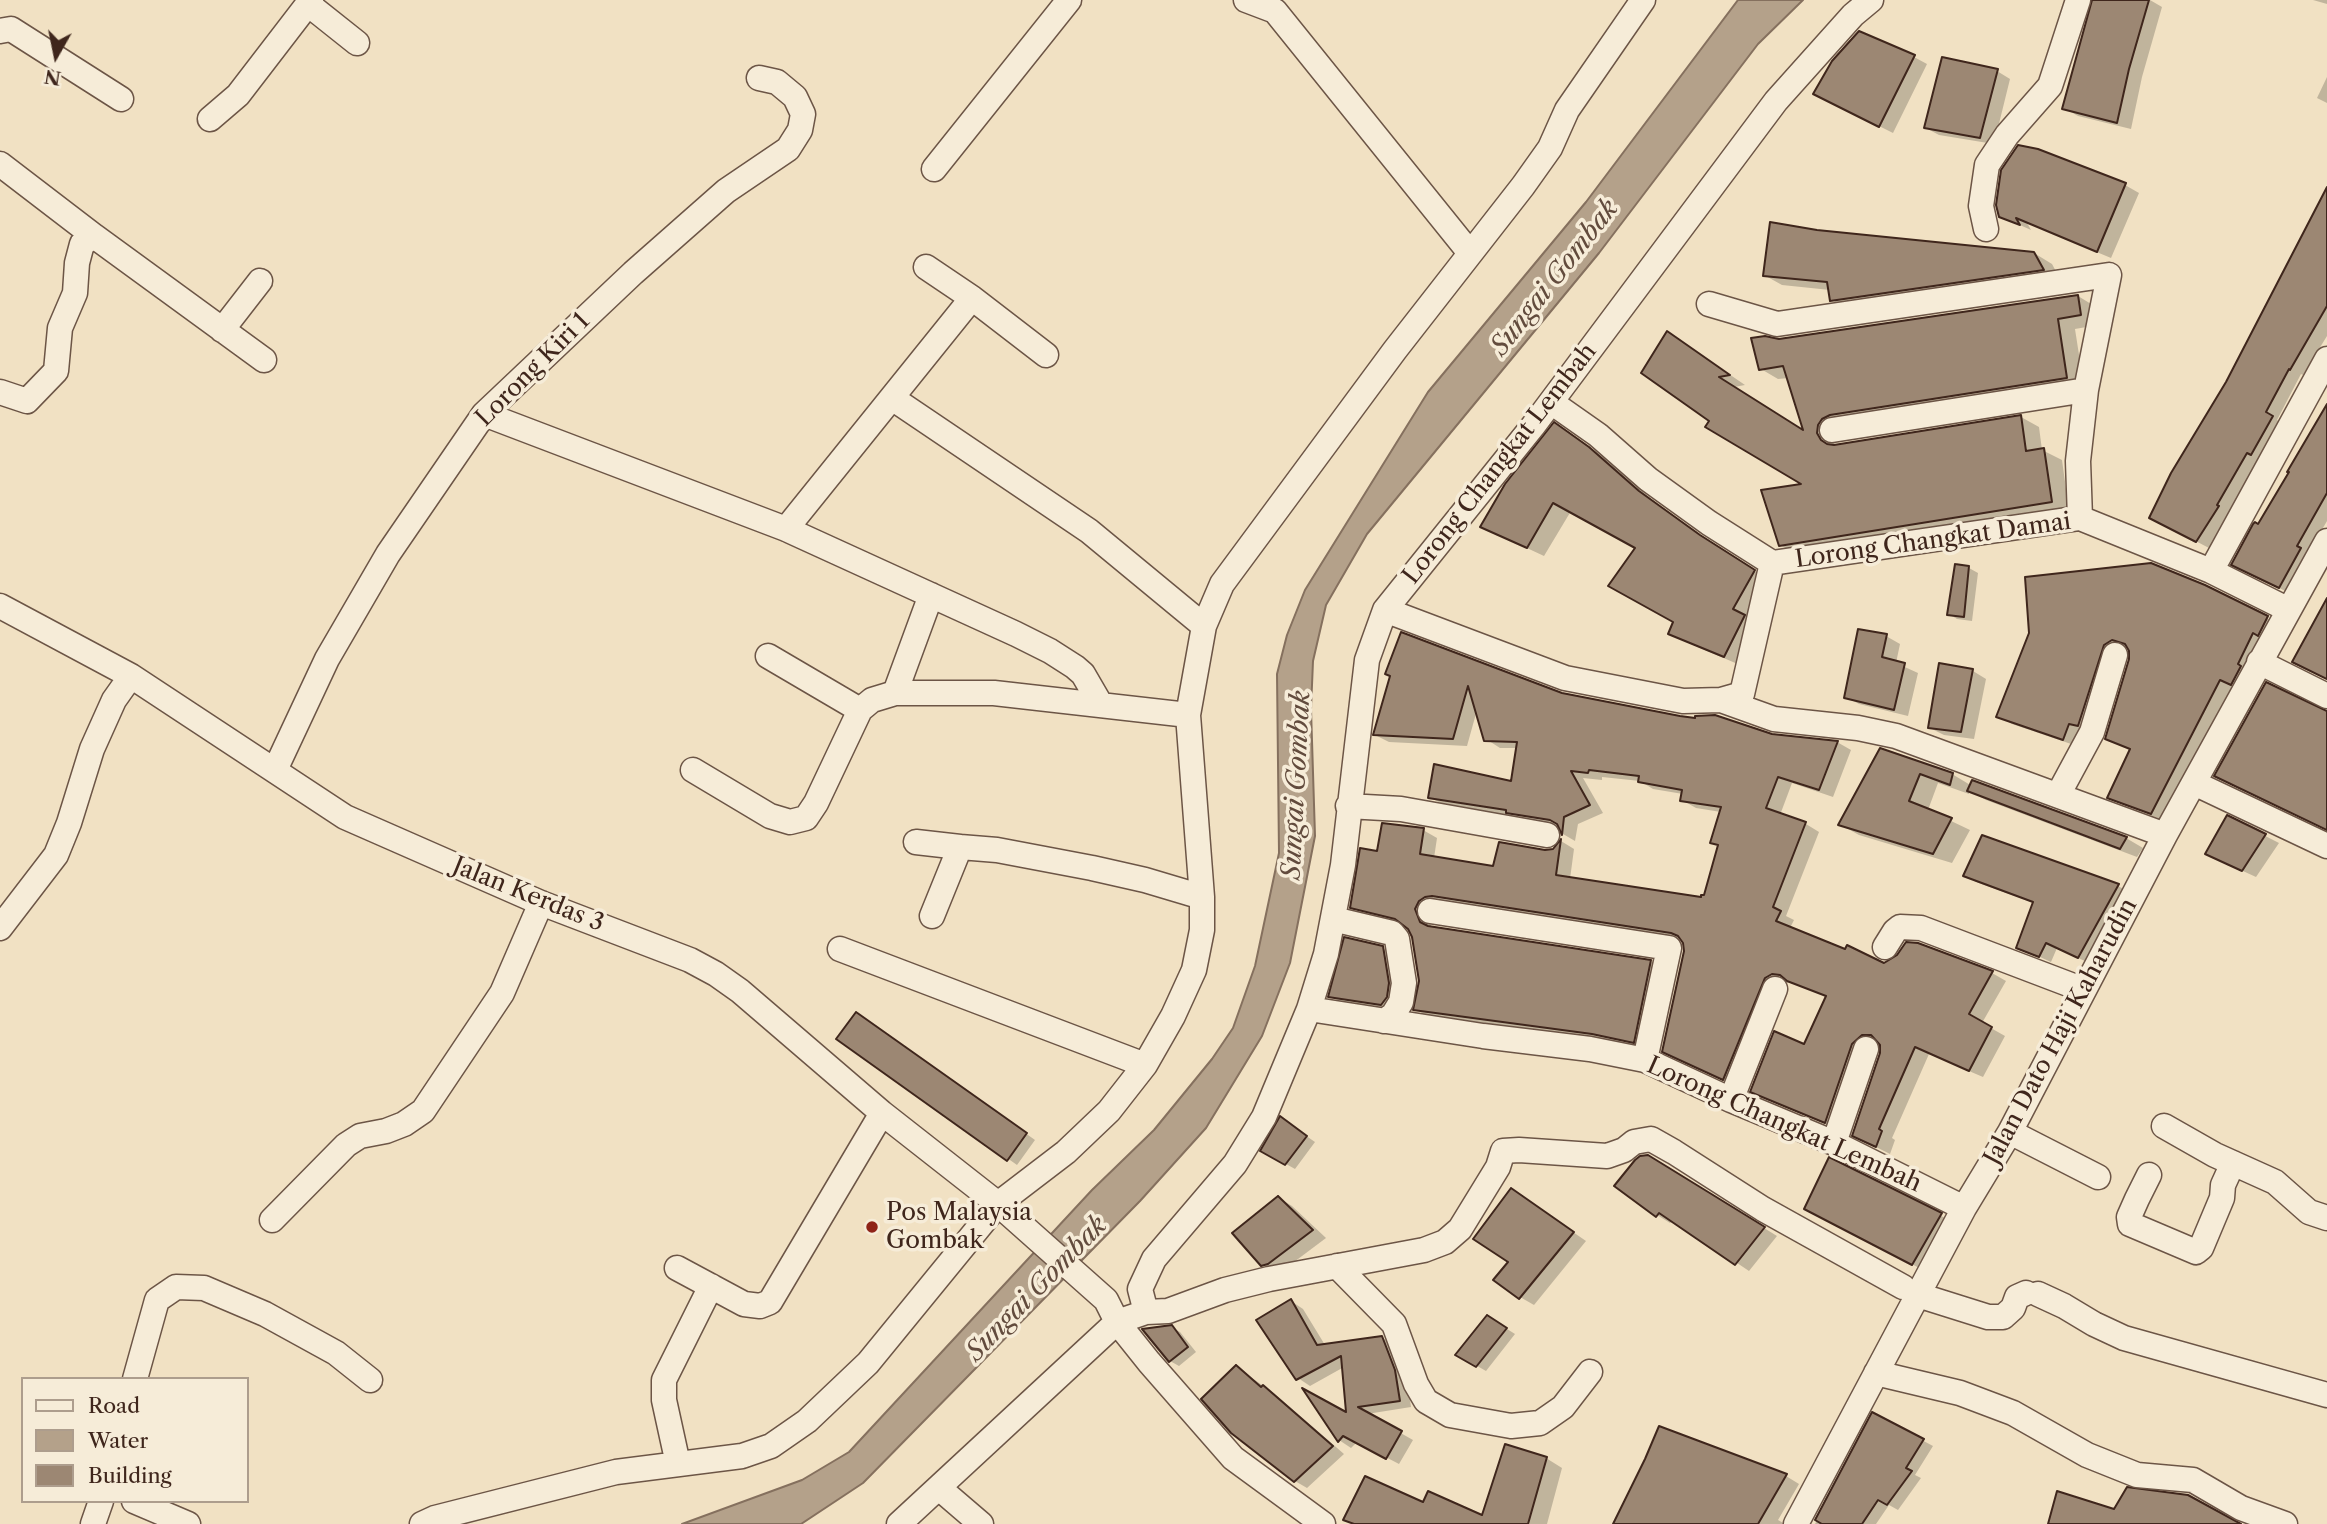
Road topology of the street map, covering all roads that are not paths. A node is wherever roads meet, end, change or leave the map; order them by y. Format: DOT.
graph roads {
  1 [pos="1069,0"];
  2 [pos="1246,0"];
  3 [pos="1643,0"];
  4 [pos="1871,0"];
  5 [pos="2078,0"];
  6 [pos="309,2"];
  7 [pos="1283,6"];
  8 [pos="0,32"];
  9 [pos="357,43"];
  10 [pos="759,78"];
  11 [pos="121,99"];
  12 [pos="210,119"];
  13 [pos="0,164"];
  14 [pos="934,169"];
  15 [pos="1986,229"];
  16 [pos="94,236"];
  17 [pos="1470,253"];
  18 [pos="926,267"];
  19 [pos="260,281"];
  20 [pos="972,298"];
  21 [pos="1709,304"];
  22 [pos="222,330"];
  23 [pos="1046,355"];
  24 [pos="2327,359"];
  25 [pos="264,360"];
  26 [pos="2086,390"];
  27 [pos="0,392"];
  28 [pos="892,398"];
  29 [pos="1551,402"];
  30 [pos="484,414"];
  31 [pos="1832,430"];
  32 [pos="2080,518"];
  33 [pos="786,529"];
  34 [pos="2327,541"];
  35 [pos="1772,563"];
  36 [pos="2211,571"];
  37 [pos="931,595"];
  38 [pos="0,606"];
  39 [pos="1385,610"];
  40 [pos="2289,610"];
  41 [pos="1204,626"];
  42 [pos="2115,655"];
  43 [pos="768,656"];
  44 [pos="2259,663"];
  45 [pos="131,676"];
  46 [pos="895,693"];
  47 [pos="2327,696"];
  48 [pos="1721,700"];
  49 [pos="1101,705"];
  50 [pos="860,710"];
  51 [pos="1188,715"];
  52 [pos="693,769"];
  53 [pos="275,770"];
  54 [pos="2194,783"];
  55 [pos="2058,795"];
  56 [pos="1348,806"];
  57 [pos="1547,835"];
  58 [pos="2165,835"];
  59 [pos="916,842"];
  60 [pos="2327,846"];
  61 [pos="960,848"];
  62 [pos="1202,897"];
  63 [pos="541,903"];
  64 [pos="1430,911"];
  65 [pos="932,916"];
  66 [pos="1333,919"];
  67 [pos="0,928"];
  68 [pos="1885,947"];
  69 [pos="840,949"];
  70 [pos="1775,989"];
  71 [pos="2084,990"];
  72 [pos="1309,1009"];
  73 [pos="1384,1021"];
  74 [pos="1866,1049"];
  75 [pos="1645,1060"];
  76 [pos="1144,1065"];
  77 [pos="1731,1100"];
  78 [pos="882,1113"];
  79 [pos="2164,1126"];
  80 [pos="2010,1132"];
  81 [pos="1834,1143"];
  82 [pos="2233,1163"];
  83 [pos="2149,1175"];
  84 [pos="2098,1177"];
  85 [pos="998,1204"];
  86 [pos="1964,1209"];
  87 [pos="2327,1218"];
  88 [pos="272,1220"];
  89 [pos="1337,1266"];
  90 [pos="677,1268"];
  91 [pos="711,1286"];
  92 [pos="1911,1291"];
  93 [pos="1146,1312"];
  94 [pos="1117,1322"];
  95 [pos="1590,1372"];
  96 [pos="1876,1373"];
  97 [pos="136,1377"];
  98 [pos="370,1380"];
  99 [pos="2327,1395"];
  100 [pos="678,1464"];
  101 [pos="939,1488"];
  102 [pos="100,1503"];
  103 [pos="139,1503"];
  104 [pos="1296,1514"];
  105 [pos="93,1524"];
  106 [pos="188,1524"];
  107 [pos="422,1524"];
  108 [pos="899,1524"];
  109 [pos="982,1524"];
  110 [pos="1324,1524"];
  111 [pos="1796,1524"];
  112 [pos="2285,1524"];
  1 -- 14 [label="street"];
  2 -- 7 [label="street"];
  3 -- 17 [label="street"];
  4 -- 29 [label="street, Lorong Changkat Lembah"];
  5 -- 15 [label="street"];
  6 -- 9 [label="street"];
  6 -- 12 [label="street"];
  7 -- 17 [label="street"];
  8 -- 11 [label="street"];
  10 -- 30 [label="street, Lorong Kiri 1"];
  13 -- 16 [label="street"];
  16 -- 22 [label="street"];
  16 -- 27 [label="street"];
  17 -- 41 [label="street"];
  18 -- 20 [label="street"];
  19 -- 22 [label="street"];
  20 -- 23 [label="street"];
  20 -- 28 [label="street"];
  21 -- 26 [label="street"];
  22 -- 25 [label="street"];
  24 -- 36 [label="street"];
  26 -- 31 [label="street"];
  26 -- 32 [label="street"];
  28 -- 33 [label="street"];
  28 -- 41 [label="street"];
  29 -- 35 [label="street"];
  29 -- 39 [label="street, Lorong Changkat Lembah"];
  30 -- 33 [label="street"];
  30 -- 53 [label="street, Lorong Kiri 1"];
  32 -- 35 [label="street, Lorong Changkat Damai"];
  32 -- 36 [label="street, Lorong Changkat Damai"];
  33 -- 37 [label="street"];
  34 -- 40 [label="street, Jalan Dato Haji Kaharudin"];
  35 -- 48 [label="street, Lorong Changkat Damai"];
  36 -- 40 [label="street, Lorong Changkat Damai"];
  37 -- 46 [label="street"];
  37 -- 49 [label="street"];
  38 -- 45 [label="street, Jalan Kerdas 3"];
  39 -- 48 [label="street"];
  39 -- 56 [label="street, Lorong Changkat Lembah"];
  40 -- 44 [label="street, Jalan Dato Haji Kaharudin"];
  41 -- 51 [label="street"];
  42 -- 55 [label="street"];
  43 -- 50 [label="street"];
  44 -- 47 [label="street"];
  44 -- 54 [label="street, Jalan Dato Haji Kaharudin"];
  45 -- 53 [label="street, Jalan Kerdas 3"];
  45 -- 67 [label="street"];
  46 -- 49 [label="street"];
  46 -- 50 [label="street"];
  48 -- 55 [label="street"];
  49 -- 51 [label="street"];
  50 -- 52 [label="street"];
  51 -- 62 [label="street"];
  53 -- 63 [label="street, Jalan Kerdas 3"];
  54 -- 58 [label="street, Jalan Dato Haji Kaharudin"];
  54 -- 60 [label="street"];
  55 -- 58 [label="street"];
  56 -- 57 [label="street"];
  56 -- 66 [label="street, Lorong Changkat Lembah"];
  58 -- 71 [label="street, Jalan Dato Haji Kaharudin"];
  59 -- 61 [label="street"];
  61 -- 62 [label="street"];
  61 -- 65 [label="street"];
  62 -- 76 [label="street"];
  63 -- 78 [label="street, Jalan Kerdas 3"];
  63 -- 88 [label="street"];
  64 -- 75 [label="street"];
  66 -- 72 [label="street, Lorong Changkat Lembah"];
  66 -- 73 [label="street"];
  68 -- 71 [label="street"];
  69 -- 76 [label="street"];
  70 -- 77 [label="street"];
  71 -- 80 [label="street, Jalan Dato Haji Kaharudin"];
  72 -- 73 [label="street, Lorong Changkat Lembah"];
  72 -- 93 [label="street, Lorong Changkat Lembah"];
  73 -- 75 [label="street, Lorong Changkat Lembah"];
  74 -- 81 [label="street"];
  75 -- 77 [label="street, Lorong Changkat Lembah"];
  76 -- 85 [label="street"];
  77 -- 81 [label="street, Lorong Changkat Lembah"];
  78 -- 85 [label="street, Jalan Kerdas 3"];
  78 -- 91 [label="street"];
  79 -- 82 [label="street"];
  80 -- 84 [label="street"];
  80 -- 86 [label="street, Jalan Dato Haji Kaharudin"];
  81 -- 86 [label="street, Lorong Changkat Lembah"];
  82 -- 83 [label="street"];
  82 -- 87 [label="street"];
  85 -- 94 [label="street, Jalan Kerdas 3"];
  85 -- 100 [label="street"];
  86 -- 92 [label="street, Jalan Dato Haji Kaharudin"];
  89 -- 92 [label="street"];
  89 -- 93 [label="street"];
  89 -- 95 [label="street"];
  90 -- 91 [label="street"];
  91 -- 100 [label="street"];
  92 -- 96 [label="street, Jalan Dato Haji Kaharudin"];
  92 -- 99 [label="street"];
  93 -- 94 [label="street"];
  94 -- 101 [label="street"];
  94 -- 104 [label="street"];
  96 -- 111 [label="street, Jalan Dato Haji Kaharudin"];
  96 -- 112 [label="street"];
  97 -- 98 [label="street"];
  100 -- 107 [label="street"];
  101 -- 108 [label="street"];
  101 -- 109 [label="street"];
  102 -- 105 [label="street"];
  103 -- 106 [label="street"];
  104 -- 110 [label="street"];
}
